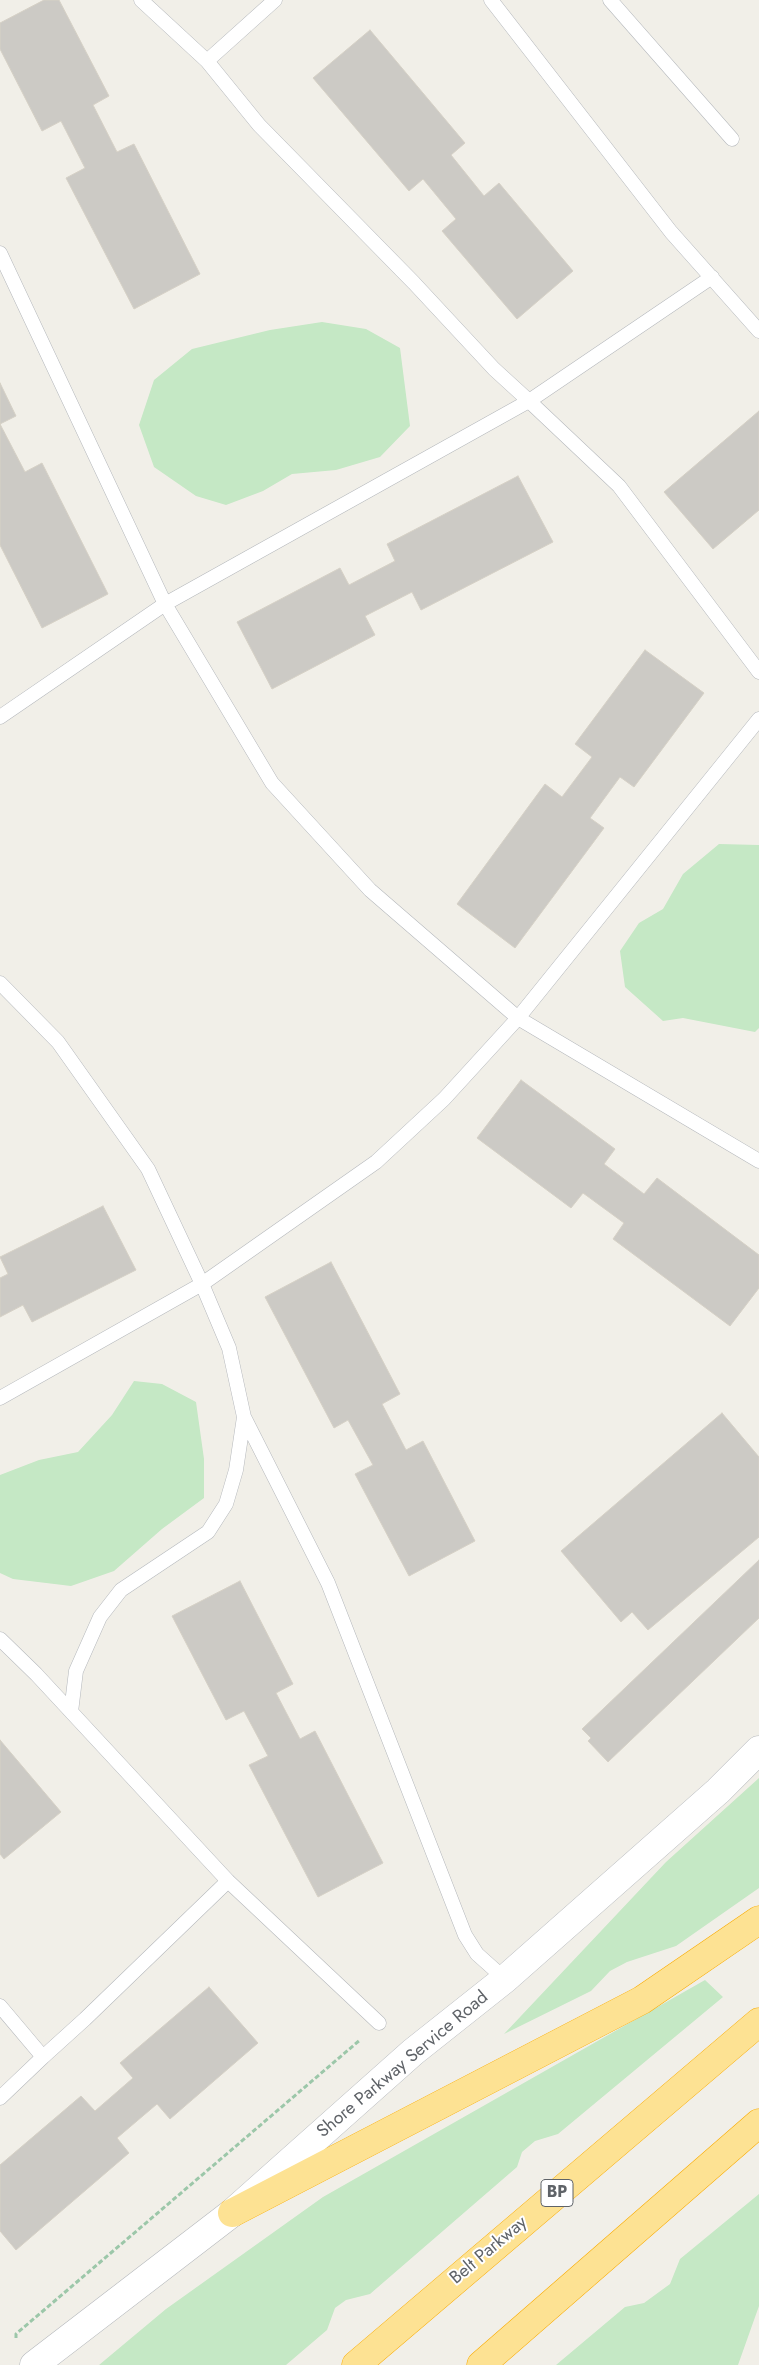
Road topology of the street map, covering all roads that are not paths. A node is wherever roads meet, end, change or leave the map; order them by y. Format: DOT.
graph roads {
  1 [pos="142,0"];
  2 [pos="275,0"];
  3 [pos="491,0"];
  4 [pos="610,0"];
  5 [pos="207,61"];
  6 [pos="732,139"];
  7 [pos="0,253"];
  8 [pos="712,277"];
  9 [pos="759,331"];
  10 [pos="528,401"];
  11 [pos="165,604"];
  12 [pos="759,672"];
  13 [pos="0,718"];
  14 [pos="759,719"];
  15 [pos="0,983"];
  16 [pos="518,1018"];
  17 [pos="759,1161"];
  18 [pos="202,1284"];
  19 [pos="0,1398"];
  20 [pos="244,1418"];
  21 [pos="0,1639"];
  22 [pos="71,1712"];
  23 [pos="759,1750"];
  24 [pos="228,1881"];
  25 [pos="759,1920"];
  26 [pos="505,1979"];
  27 [pos="0,2006"];
  28 [pos="759,2022"];
  29 [pos="379,2023"];
  30 [pos="43,2057"];
  31 [pos="0,2098"];
  32 [pos="759,2123"];
  33 [pos="232,2213"];
  34 [pos="34,2365"];
  35 [pos="356,2365"];
  36 [pos="481,2365"];
  1 -- 5 [label="lane"];
  2 -- 5 [label="lane"];
  3 -- 8 [label="lane"];
  4 -- 6 [label="lane"];
  5 -- 10 [label="lane"];
  7 -- 11 [label="lane"];
  8 -- 9 [label="lane"];
  8 -- 10 [label="lane"];
  10 -- 11 [label="lane"];
  10 -- 12 [label="lane"];
  11 -- 13 [label="lane"];
  11 -- 16 [label="lane"];
  14 -- 16 [label="lane"];
  15 -- 18 [label="lane"];
  16 -- 17 [label="lane"];
  16 -- 18 [label="lane"];
  18 -- 19 [label="lane"];
  18 -- 20 [label="lane"];
  20 -- 22 [label="lane"];
  20 -- 26 [label="lane"];
  21 -- 22 [label="lane"];
  22 -- 24 [label="lane"];
  23 -- 26 [label="street, Shore Parkway Service Road"];
  24 -- 29 [label="lane"];
  24 -- 30 [label="lane"];
  25 -- 33 [label="highway"];
  26 -- 33 [label="street, Shore Parkway Service Road"];
  27 -- 30 [label="lane"];
  28 -- 35 [label="highway, Belt Parkway / BP"];
  30 -- 31 [label="lane"];
  32 -- 36 [label="highway"];
  33 -- 34 [label="street, Shore Parkway Service Road"];
}
